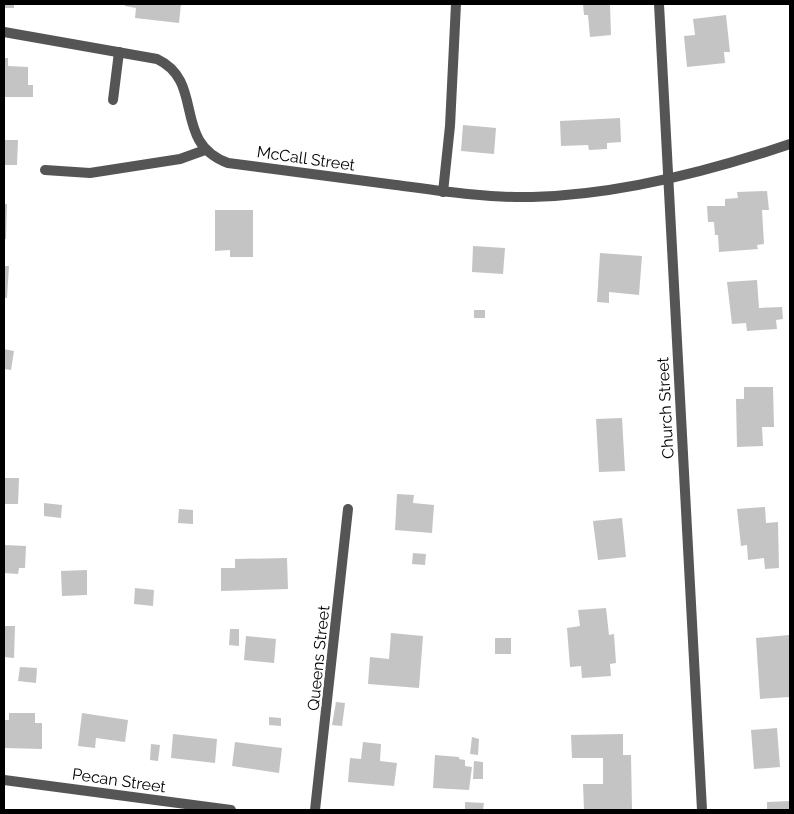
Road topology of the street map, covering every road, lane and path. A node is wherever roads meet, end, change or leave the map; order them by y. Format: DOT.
graph roads {
  1 [pos="456,4"];
  2 [pos="659,4"];
  3 [pos="4,32"];
  4 [pos="119,52"];
  5 [pos="113,100"];
  6 [pos="790,144"];
  7 [pos="205,150"];
  8 [pos="45,170"];
  9 [pos="668,177"];
  10 [pos="443,192"];
  11 [pos="348,509"];
  12 [pos="4,780"];
  13 [pos="231,810"];
  14 [pos="315,810"];
  15 [pos="702,810"];
  1 -- 10 [label="street"];
  2 -- 9 [label="street, Church Street"];
  3 -- 4 [label="street"];
  4 -- 5 [label="street"];
  4 -- 7 [label="street"];
  6 -- 9 [label="street, McCall Street"];
  7 -- 8 [label="street"];
  7 -- 10 [label="street, McCall Street"];
  9 -- 10 [label="street, McCall Street"];
  9 -- 15 [label="street, Church Street"];
  11 -- 14 [label="street, Queens Street"];
  12 -- 13 [label="street, Pecan Street"];
}
